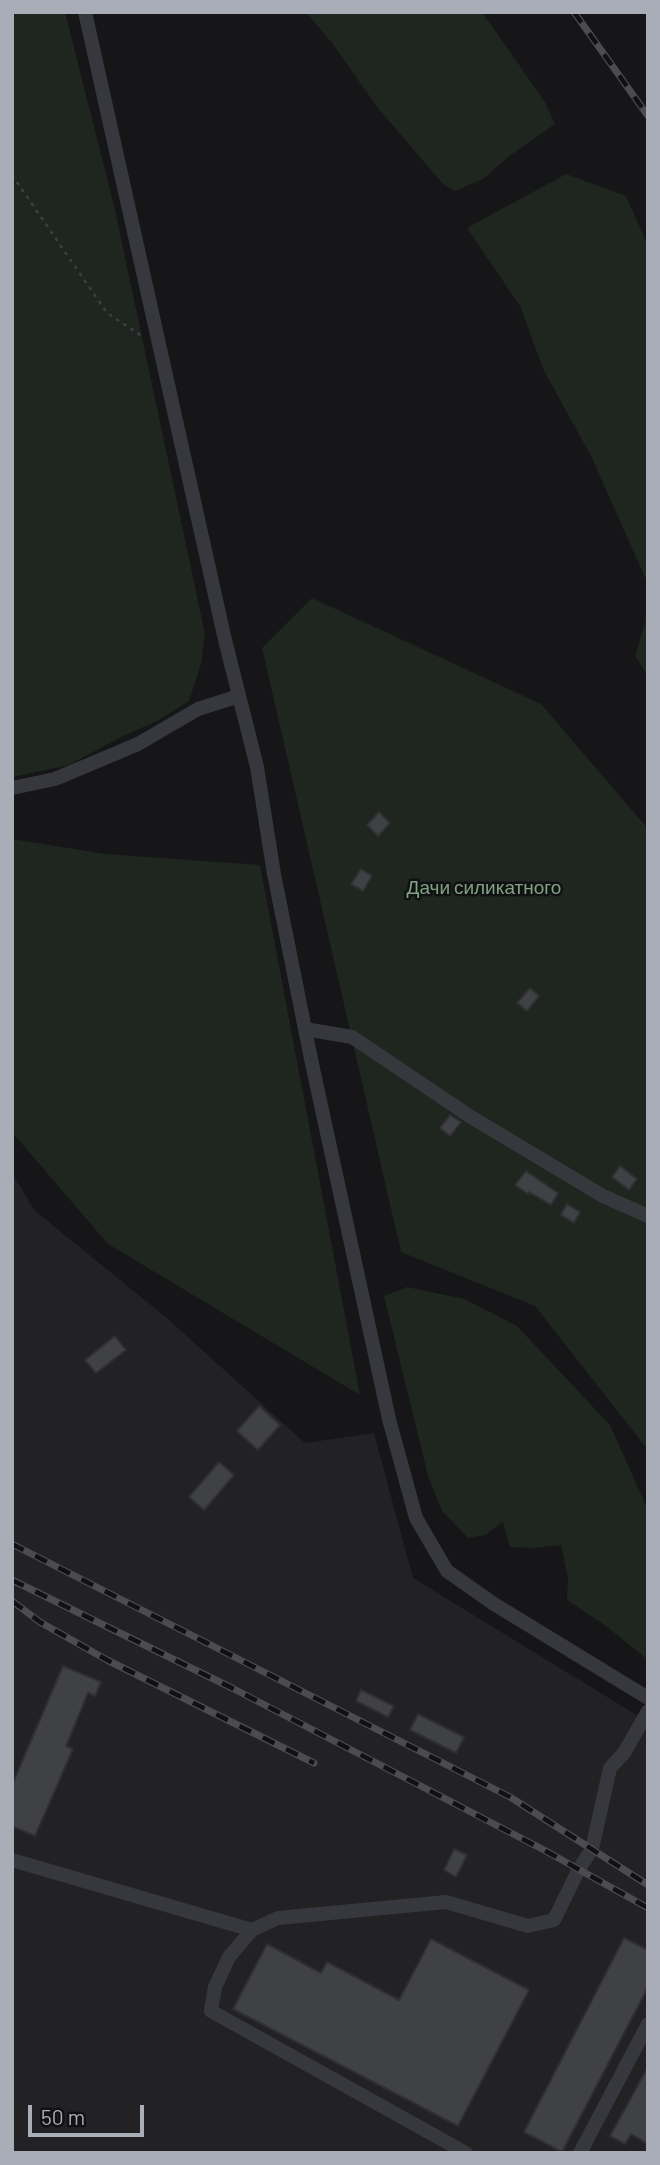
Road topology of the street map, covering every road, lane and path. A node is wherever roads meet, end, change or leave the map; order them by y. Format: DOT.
graph roads {
  1 [pos="85,12"];
  2 [pos="12,174"];
  3 [pos="160,348"];
  4 [pos="239,696"];
  5 [pos="12,788"];
  6 [pos="305,1029"];
  7 [pos="648,1216"];
  8 [pos="648,1698"];
  9 [pos="648,1711"];
  10 [pos="12,1860"];
  11 [pos="252,1930"];
  12 [pos="648,2024"];
  13 [pos="466,2153"];
  14 [pos="580,2153"];
  1 -- 3 [label="street"];
  2 -- 3 [label="path"];
  3 -- 4 [label="street"];
  4 -- 5 [label="street"];
  4 -- 6 [label="street"];
  6 -- 7 [label="street"];
  6 -- 8 [label="street"];
  9 -- 11 [label="street"];
  10 -- 11 [label="street"];
  11 -- 13 [label="street"];
  12 -- 14 [label="street"];
}
